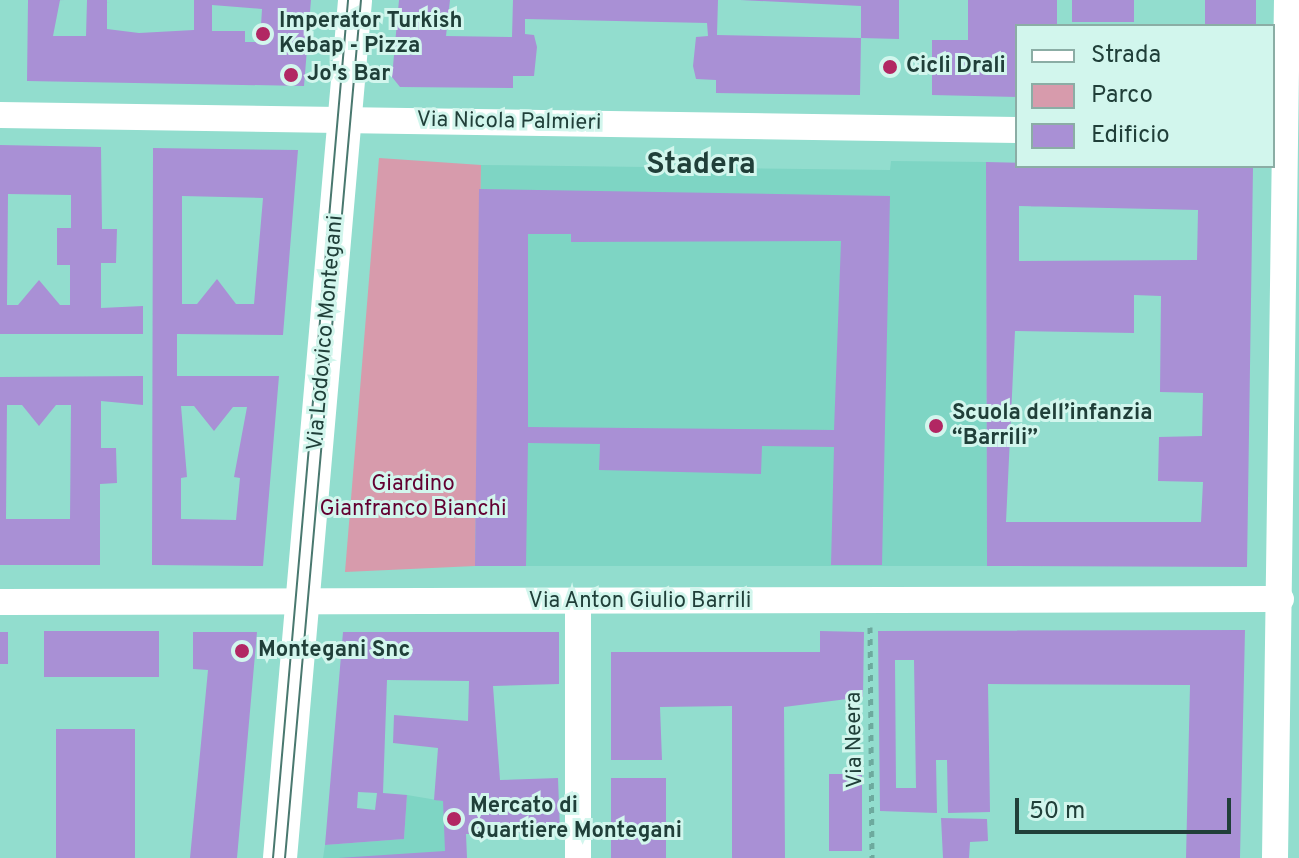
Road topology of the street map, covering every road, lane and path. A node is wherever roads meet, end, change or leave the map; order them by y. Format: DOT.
graph roads {
  1 [pos="355,0"];
  2 [pos="1287,0"];
  3 [pos="0,115"];
  4 [pos="345,118"];
  5 [pos="1015,130"];
  6 [pos="1286,135"];
  7 [pos="1291,447"];
  8 [pos="1281,599"];
  9 [pos="578,601"];
  10 [pos="0,602"];
  11 [pos="302,602"];
  12 [pos="869,622"];
  13 [pos="280,858"];
  14 [pos="578,858"];
  15 [pos="872,858"];
  16 [pos="1275,858"];
  1 -- 4 [label="street, Via Lodovico Montegani"];
  2 -- 6 [label="street"];
  3 -- 4 [label="street, Via Nicola Palmieri"];
  4 -- 5 [label="street, Via Nicola Palmieri"];
  4 -- 11 [label="street, Via Lodovico Montegani"];
  6 -- 7 [label="street"];
  7 -- 8 [label="street"];
  8 -- 9 [label="street, Via Anton Giulio Barrili"];
  8 -- 16 [label="street"];
  9 -- 11 [label="street, Via Anton Giulio Barrili"];
  9 -- 14 [label="street"];
  10 -- 11 [label="street, Via Anton Giulio Barrili"];
  11 -- 13 [label="street, Via Lodovico Montegani"];
  12 -- 15 [label="path, Via Neera"];
}
